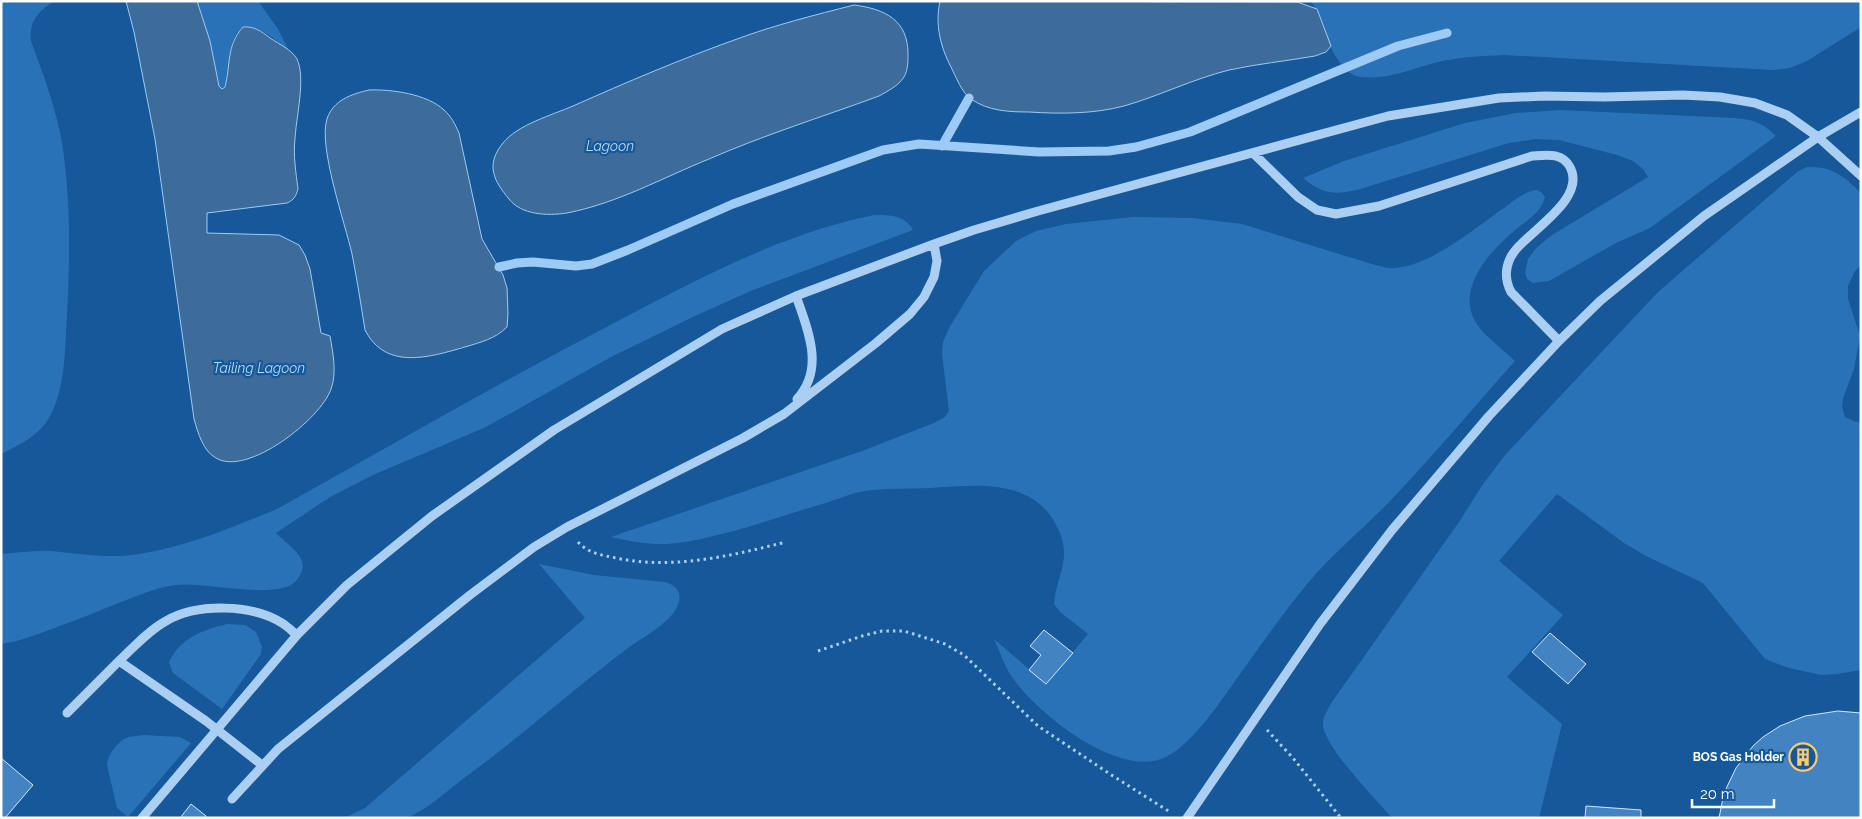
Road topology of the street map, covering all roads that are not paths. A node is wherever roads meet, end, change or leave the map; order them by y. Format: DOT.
graph roads {
  1 [pos="1861,112"];
  2 [pos="1818,137"];
  3 [pos="1253,153"];
  4 [pos="1861,176"];
  5 [pos="934,244"];
  6 [pos="796,296"];
  7 [pos="1559,341"];
  8 [pos="784,414"];
  9 [pos="297,635"];
  10 [pos="119,661"];
  11 [pos="68,713"];
  12 [pos="217,729"];
  13 [pos="262,766"];
  14 [pos="232,799"];
  15 [pos="142,818"];
  16 [pos="1188,818"];
  1 -- 2 [label="lane"];
  2 -- 3 [label="lane"];
  2 -- 4 [label="lane"];
  2 -- 7 [label="lane"];
  3 -- 5 [label="lane"];
  3 -- 7 [label="lane"];
  5 -- 6 [label="lane"];
  5 -- 8 [label="lane"];
  6 -- 8 [label="lane"];
  6 -- 9 [label="lane"];
  7 -- 16 [label="lane"];
  8 -- 13 [label="lane"];
  9 -- 10 [label="lane"];
  9 -- 12 [label="lane"];
  10 -- 11 [label="lane"];
  10 -- 12 [label="lane"];
  12 -- 13 [label="lane"];
  12 -- 15 [label="lane"];
  13 -- 14 [label="lane"];
}
